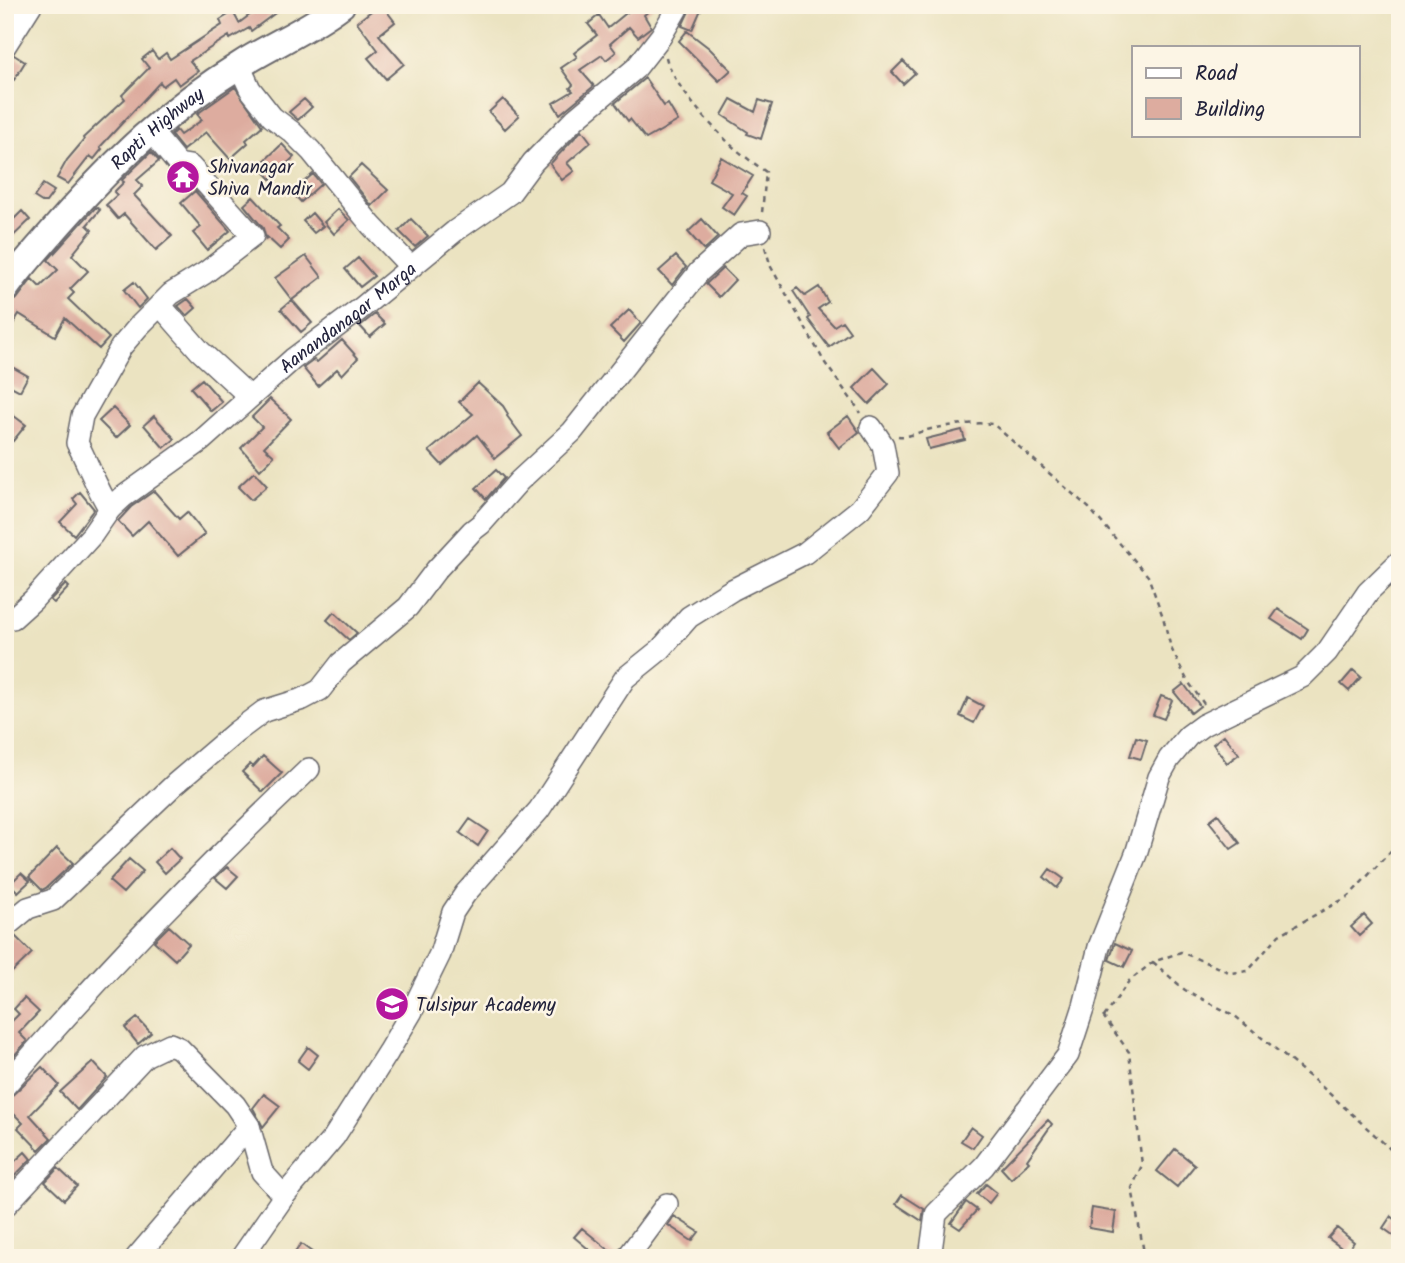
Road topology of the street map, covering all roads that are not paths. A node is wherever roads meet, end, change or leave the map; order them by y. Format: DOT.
graph roads {
  1 [pos="31,5"];
  2 [pos="341,5"];
  3 [pos="679,5"];
  4 [pos="5,46"];
  5 [pos="239,65"];
  6 [pos="150,130"];
  7 [pos="760,231"];
  8 [pos="411,266"];
  9 [pos="5,289"];
  10 [pos="159,305"];
  11 [pos="250,397"];
  12 [pos="871,427"];
  13 [pos="110,509"];
  14 [pos="1400,561"];
  15 [pos="5,617"];
  16 [pos="309,769"];
  17 [pos="5,927"];
  18 [pos="5,1086"];
  19 [pos="249,1126"];
  20 [pos="284,1196"];
  21 [pos="667,1204"];
  22 [pos="5,1206"];
  23 [pos="136,1258"];
  24 [pos="241,1258"];
  25 [pos="627,1258"];
  26 [pos="930,1258"];
  1 -- 4 [label="street"];
  2 -- 5 [label="main road, Rapti Highway"];
  3 -- 8 [label="street, Aanandanagar Marga"];
  5 -- 6 [label="main road, Rapti Highway"];
  5 -- 8 [label="street"];
  6 -- 9 [label="main road, Rapti Highway"];
  6 -- 10 [label="street"];
  7 -- 17 [label="street"];
  8 -- 11 [label="street, Aanandanagar Marga"];
  10 -- 11 [label="street"];
  10 -- 13 [label="street"];
  11 -- 13 [label="street, Aanandanagar Marga"];
  12 -- 20 [label="street"];
  13 -- 15 [label="street, Aanandanagar Marga"];
  14 -- 26 [label="street"];
  16 -- 18 [label="street"];
  19 -- 20 [label="street"];
  19 -- 22 [label="street"];
  19 -- 23 [label="street"];
  20 -- 24 [label="street"];
  21 -- 25 [label="street"];
}
